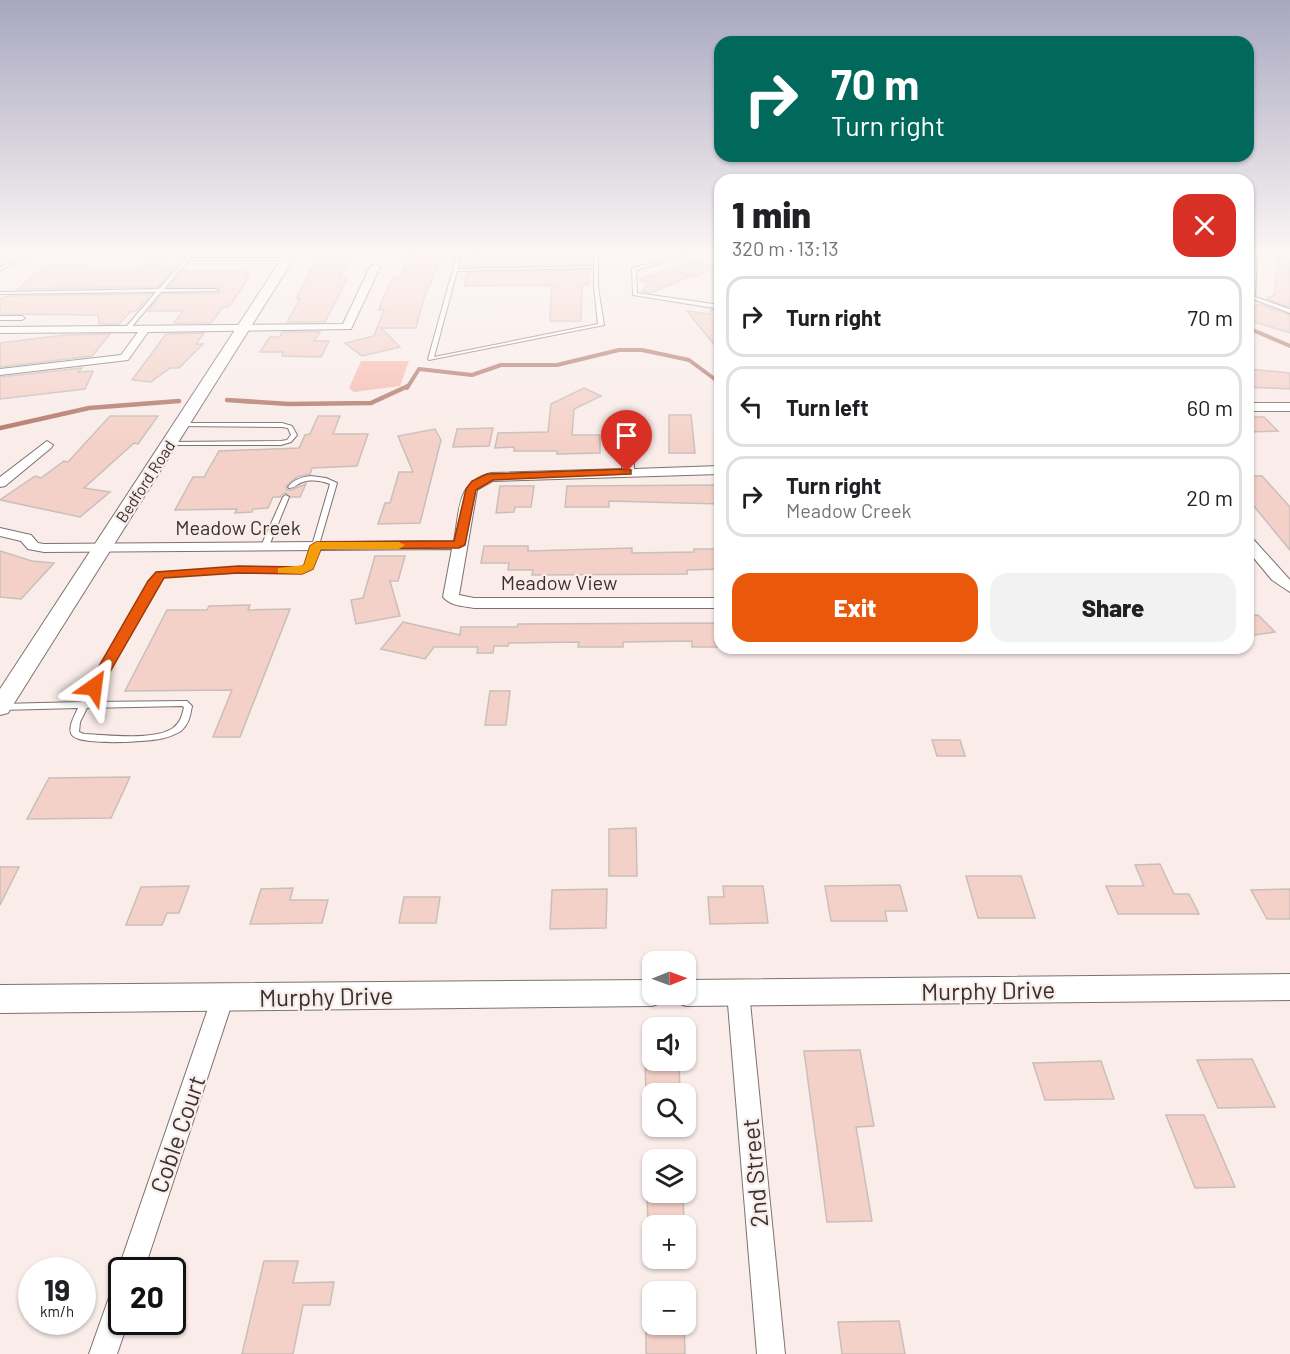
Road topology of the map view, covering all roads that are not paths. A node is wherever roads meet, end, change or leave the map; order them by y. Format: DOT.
graph roads {
  1 [pos="136,318"];
  2 [pos="249,318"];
  3 [pos="351,318"];
  4 [pos="442,318"];
  5 [pos="600,318"];
  6 [pos="244,326"];
  7 [pos="127,329"];
  8 [pos="145,329"];
  9 [pos="0,330"];
  10 [pos="0,372"];
  11 [pos="1254,407"];
  12 [pos="1290,407"];
  13 [pos="181,425"];
  14 [pos="628,427"];
  15 [pos="169,444"];
  16 [pos="47,445"];
  17 [pos="714,470"];
  18 [pos="627,472"];
  19 [pos="0,483"];
  20 [pos="291,487"];
  21 [pos="286,497"];
  22 [pos="0,532"];
  23 [pos="459,545"];
  24 [pos="265,546"];
  25 [pos="316,546"];
  26 [pos="102,547"];
  27 [pos="1254,549"];
  28 [pos="1290,587"];
  29 [pos="714,603"];
  30 [pos="84,705"];
  31 [pos="0,707"];
  32 [pos="1290,987"];
  33 [pos="738,992"];
  34 [pos="642,993"];
  35 [pos="696,993"];
  36 [pos="223,997"];
  37 [pos="0,999"];
  38 [pos="135,1257"];
  39 [pos="110,1335"];
  40 [pos="103,1354"];
  41 [pos="771,1354"];
  1 -- 7 [label="lane"];
  2 -- 6 [label="main road, Bedford Road"];
  3 -- 6 [label="street"];
  4 -- 5 [label="lane"];
  6 -- 8 [label="street"];
  6 -- 13 [label="main road, Bedford Road"];
  7 -- 8 [label="street"];
  7 -- 9 [label="street"];
  8 -- 10 [label="street"];
  11 -- 12 [label="street"];
  13 -- 15 [label="main road, Bedford Road"];
  13 -- 15 [label="lane"];
  14 -- 18 [label="street"];
  15 -- 26 [label="main road, Bedford Road"];
  16 -- 19 [label="street"];
  17 -- 18 [label="street"];
  18 -- 23 [label="street"];
  20 -- 25 [label="lane"];
  21 -- 24 [label="lane"];
  22 -- 26 [label="street, Meadow Creek"];
  23 -- 25 [label="street, Meadow Creek"];
  23 -- 29 [label="street, Meadow View"];
  24 -- 25 [label="street, Meadow Creek"];
  24 -- 26 [label="street, Meadow Creek"];
  25 -- 30 [label="lane"];
  26 -- 31 [label="main road, Bedford Road"];
  27 -- 28 [label="street"];
  30 -- 30 [label="lane"];
  30 -- 31 [label="lane"];
  32 -- 33 [label="main road, Murphy Drive"];
  33 -- 35 [label="main road, Murphy Drive"];
  33 -- 41 [label="street, 2nd Street"];
  34 -- 36 [label="main road, Murphy Drive"];
  36 -- 37 [label="main road, Murphy Drive"];
  36 -- 38 [label="street, Coble Court"];
  39 -- 40 [label="street"];
}
